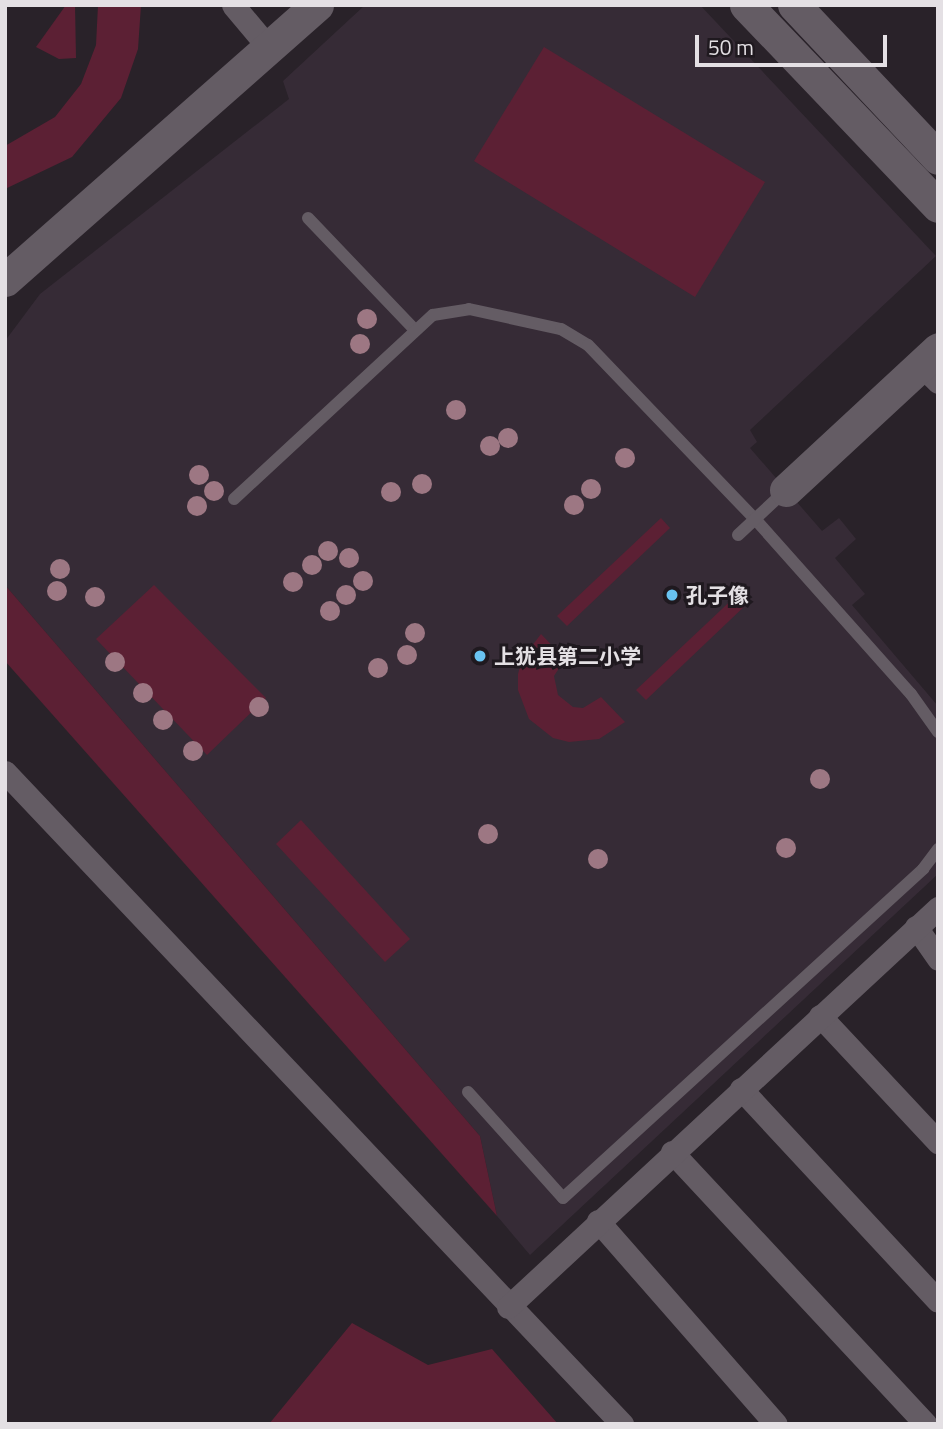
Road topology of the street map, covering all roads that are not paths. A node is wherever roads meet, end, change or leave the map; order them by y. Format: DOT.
graph roads {
  1 [pos="233,5"];
  2 [pos="317,5"];
  3 [pos="746,5"];
  4 [pos="794,5"];
  5 [pos="269,48"];
  6 [pos="938,158"];
  7 [pos="938,206"];
  8 [pos="307,218"];
  9 [pos="7,277"];
  10 [pos="415,330"];
  11 [pos="932,365"];
  12 [pos="786,490"];
  13 [pos="234,499"];
  14 [pos="755,519"];
  15 [pos="738,535"];
  16 [pos="938,732"];
  17 [pos="5,772"];
  18 [pos="938,849"];
  19 [pos="938,908"];
  20 [pos="916,927"];
  21 [pos="938,959"];
  22 [pos="820,1016"];
  23 [pos="741,1089"];
  24 [pos="468,1092"];
  25 [pos="938,1142"];
  26 [pos="672,1152"];
  27 [pos="598,1221"];
  28 [pos="938,1301"];
  29 [pos="508,1307"];
  30 [pos="622,1424"];
  31 [pos="776,1424"];
  32 [pos="926,1424"];
  1 -- 5 [label="street"];
  2 -- 5 [label="street"];
  3 -- 7 [label="street"];
  4 -- 6 [label="street"];
  5 -- 9 [label="street"];
  8 -- 10 [label="lane"];
  10 -- 13 [label="lane"];
  10 -- 14 [label="lane"];
  11 -- 12 [label="street"];
  12 -- 14 [label="lane"];
  14 -- 15 [label="lane"];
  14 -- 16 [label="lane"];
  17 -- 29 [label="street"];
  18 -- 24 [label="lane"];
  19 -- 20 [label="street"];
  20 -- 21 [label="street"];
  20 -- 22 [label="street"];
  22 -- 23 [label="street"];
  22 -- 25 [label="street"];
  23 -- 26 [label="street"];
  23 -- 28 [label="street"];
  26 -- 27 [label="street"];
  26 -- 32 [label="street"];
  27 -- 29 [label="street"];
  27 -- 31 [label="street"];
  29 -- 30 [label="street"];
}
